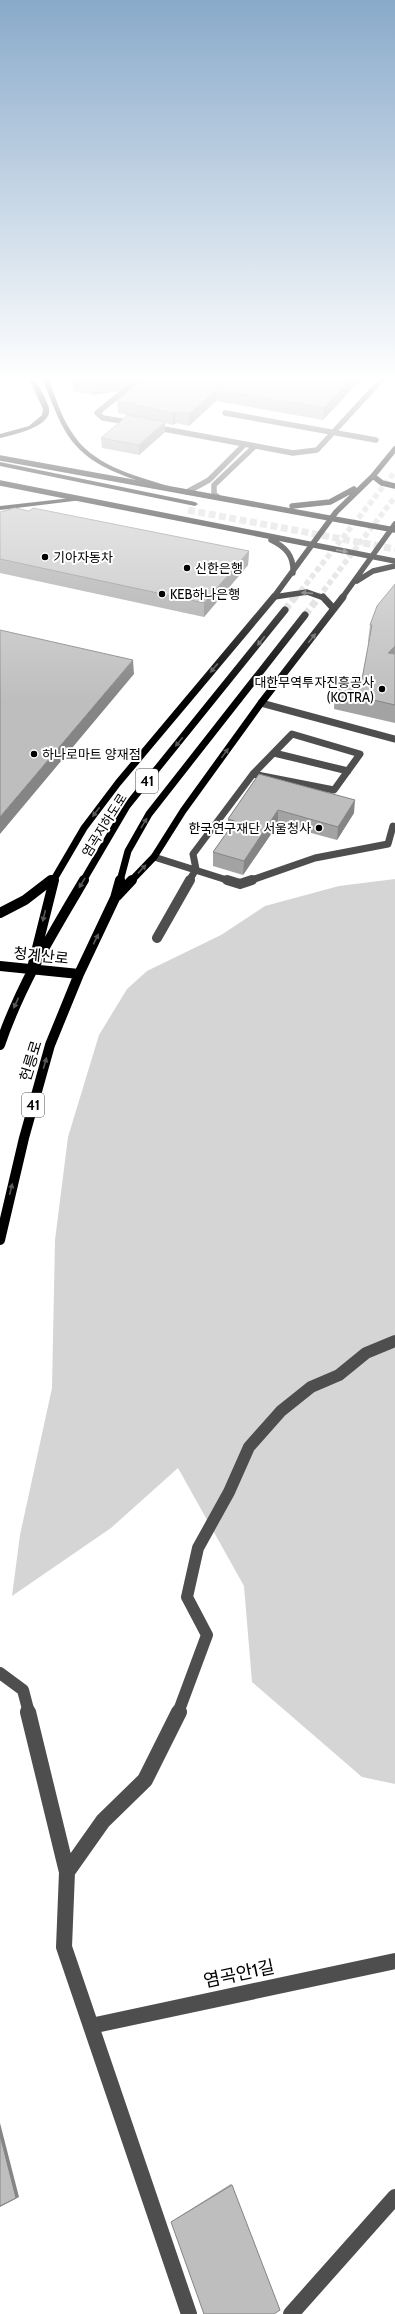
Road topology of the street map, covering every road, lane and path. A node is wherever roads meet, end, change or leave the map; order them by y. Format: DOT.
graph roads {
  1 [pos="10,485"];
  2 [pos="63,485"];
  3 [pos="103,485"];
  4 [pos="154,485"];
  5 [pos="160,485"];
  6 [pos="200,485"];
  7 [pos="214,485"];
  8 [pos="359,485"];
  9 [pos="364,485"];
  10 [pos="166,487"];
  11 [pos="187,492"];
  12 [pos="218,497"];
  13 [pos="80,499"];
  14 [pos="242,502"];
  15 [pos="196,504"];
  16 [pos="0,508"];
  17 [pos="188,510"];
  18 [pos="332,518"];
  19 [pos="394,528"];
  20 [pos="256,534"];
  21 [pos="313,545"];
  22 [pos="372,557"];
  23 [pos="395,561"];
  24 [pos="395,566"];
  25 [pos="292,573"];
  26 [pos="351,586"];
  27 [pos="274,598"];
  28 [pos="334,609"];
  29 [pos="285,610"];
  30 [pos="305,615"];
  31 [pos="261,703"];
  32 [pos="395,739"];
  33 [pos="274,752"];
  34 [pos="348,771"];
  35 [pos="253,774"];
  36 [pos="393,826"];
  37 [pos="154,857"];
  38 [pos="196,869"];
  39 [pos="54,878"];
  40 [pos="115,898"];
  41 [pos="0,913"];
  42 [pos="156,938"];
  43 [pos="0,966"];
  44 [pos="32,968"];
  45 [pos="79,974"];
  46 [pos="0,1045"];
  47 [pos="0,1240"];
  48 [pos="395,1341"];
  49 [pos="0,1673"];
  50 [pos="67,1872"];
  51 [pos="395,1961"];
  52 [pos="91,2026"];
  53 [pos="395,2196"];
  54 [pos="189,2314"];
  55 [pos="291,2314"];
  1 -- 13 [label="main road"];
  2 -- 17 [label="highway"];
  3 -- 15 [label="highway"];
  4 -- 10 [label="main road"];
  5 -- 10 [label="highway"];
  6 -- 11 [label="street"];
  7 -- 12 [label="street"];
  8 -- 14 [label="main road"];
  9 -- 18 [label="main road"];
  10 -- 11 [label="main road"];
  11 -- 12 [label="main road"];
  12 -- 14 [label="main road"];
  13 -- 16 [label="highway"];
  13 -- 20 [label="main road"];
  14 -- 18 [label="main road"];
  18 -- 19 [label="main road"];
  18 -- 21 [label="main road"];
  19 -- 22 [label="main road"];
  20 -- 21 [label="main road"];
  20 -- 25 [label="main road"];
  21 -- 22 [label="main road, one-way"];
  21 -- 25 [label="main road"];
  22 -- 23 [label="main road"];
  22 -- 26 [label="main road"];
  24 -- 26 [label="main road"];
  25 -- 27 [label="main road"];
  26 -- 28 [label="main road"];
  28 -- 27 [label="main road, one-way"];
  27 -- 39 [label="main road, one-way"];
  31 -- 28 [label="main road, one-way"];
  29 -- 44 [label="main road, 염곡지하도로 / 41, one-way"];
  40 -- 30 [label="main road, 41, one-way"];
  31 -- 32 [label="street"];
  37 -- 31 [label="main road, one-way"];
  33 -- 34 [label="street"];
  33 -- 34 [label="street"];
  33 -- 35 [label="street"];
  34 -- 35 [label="street"];
  35 -- 38 [label="street"];
  36 -- 38 [label="street"];
  37 -- 38 [label="street"];
  40 -- 37 [label="main road, one-way"];
  38 -- 42 [label="street"];
  39 -- 41 [label="main road"];
  39 -- 44 [label="main road, one-way"];
  45 -- 40 [label="main road, 헌릉로 / 41, one-way"];
  43 -- 44 [label="main road, 청계산로"];
  44 -- 45 [label="main road, 청계산로"];
  44 -- 46 [label="main road, 41, one-way"];
  47 -- 45 [label="main road, 헌릉로 / 41, one-way"];
  48 -- 50 [label="street"];
  49 -- 50 [label="street"];
  50 -- 52 [label="street"];
  51 -- 52 [label="street, 염곡안1길"];
  52 -- 54 [label="street"];
  53 -- 55 [label="street"];
}
